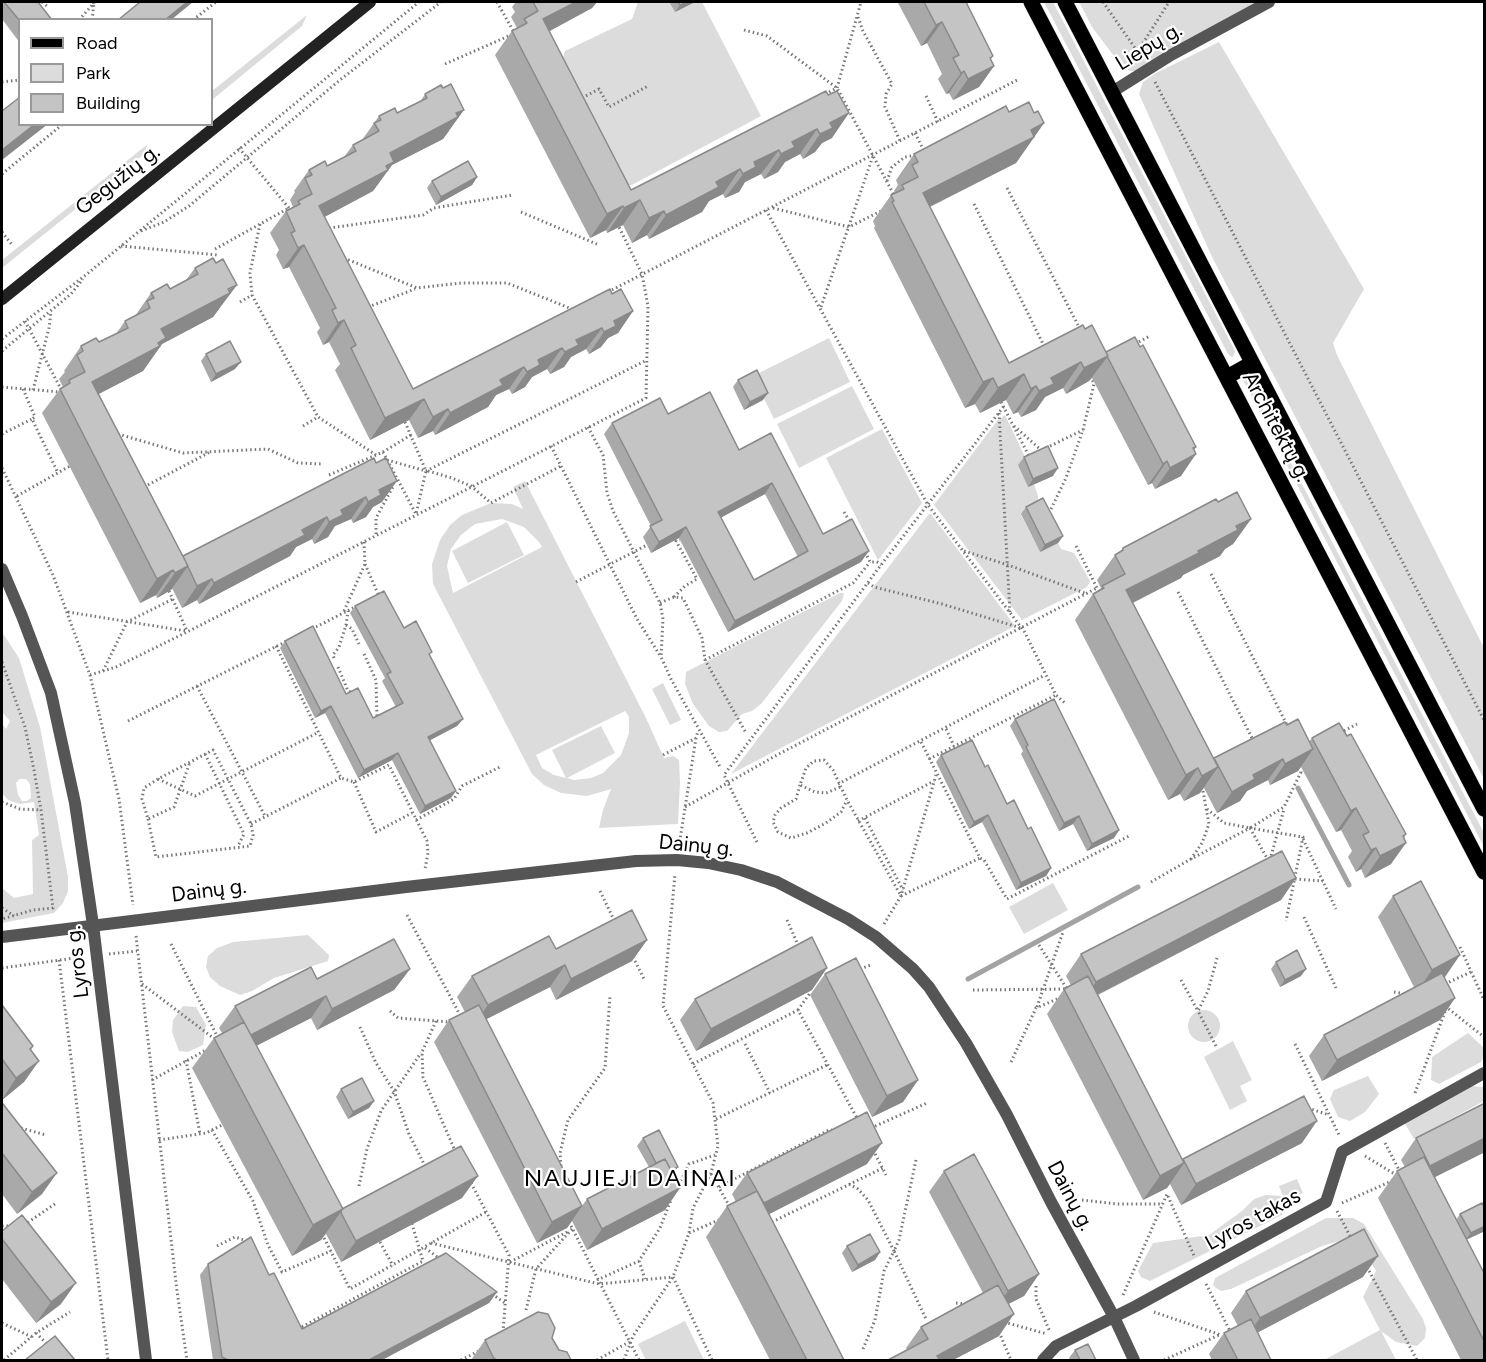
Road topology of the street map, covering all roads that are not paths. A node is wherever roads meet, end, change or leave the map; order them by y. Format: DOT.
graph roads {
  1 [pos="370,2"];
  2 [pos="1031,2"];
  3 [pos="1065,2"];
  4 [pos="1269,2"];
  5 [pos="1112,92"];
  6 [pos="2,299"];
  7 [pos="1252,363"];
  8 [pos="1227,377"];
  9 [pos="2,569"];
  10 [pos="1485,809"];
  11 [pos="1485,872"];
  12 [pos="93,925"];
  13 [pos="2,937"];
  14 [pos="1485,1072"];
  15 [pos="1114,1317"];
  16 [pos="146,1360"];
  17 [pos="1043,1360"];
  18 [pos="1134,1360"];
  1 -- 6 [label="main road, Gegužių g."];
  2 -- 8 [label="main road, Architektų g."];
  3 -- 5 [label="main road, Architektų g."];
  4 -- 5 [label="street, Liepų g."];
  5 -- 7 [label="main road, Architektų g."];
  7 -- 8 [label="main road"];
  7 -- 10 [label="main road, Architektų g."];
  8 -- 11 [label="main road, Architektų g."];
  9 -- 12 [label="street, Lyros g."];
  12 -- 13 [label="street, Dainų g."];
  12 -- 15 [label="street, Dainų g."];
  12 -- 16 [label="street, Lyros g."];
  14 -- 15 [label="street, Lyros takas"];
  15 -- 17 [label="street, Lyros takas"];
  15 -- 18 [label="street, Dainų g."];
}
